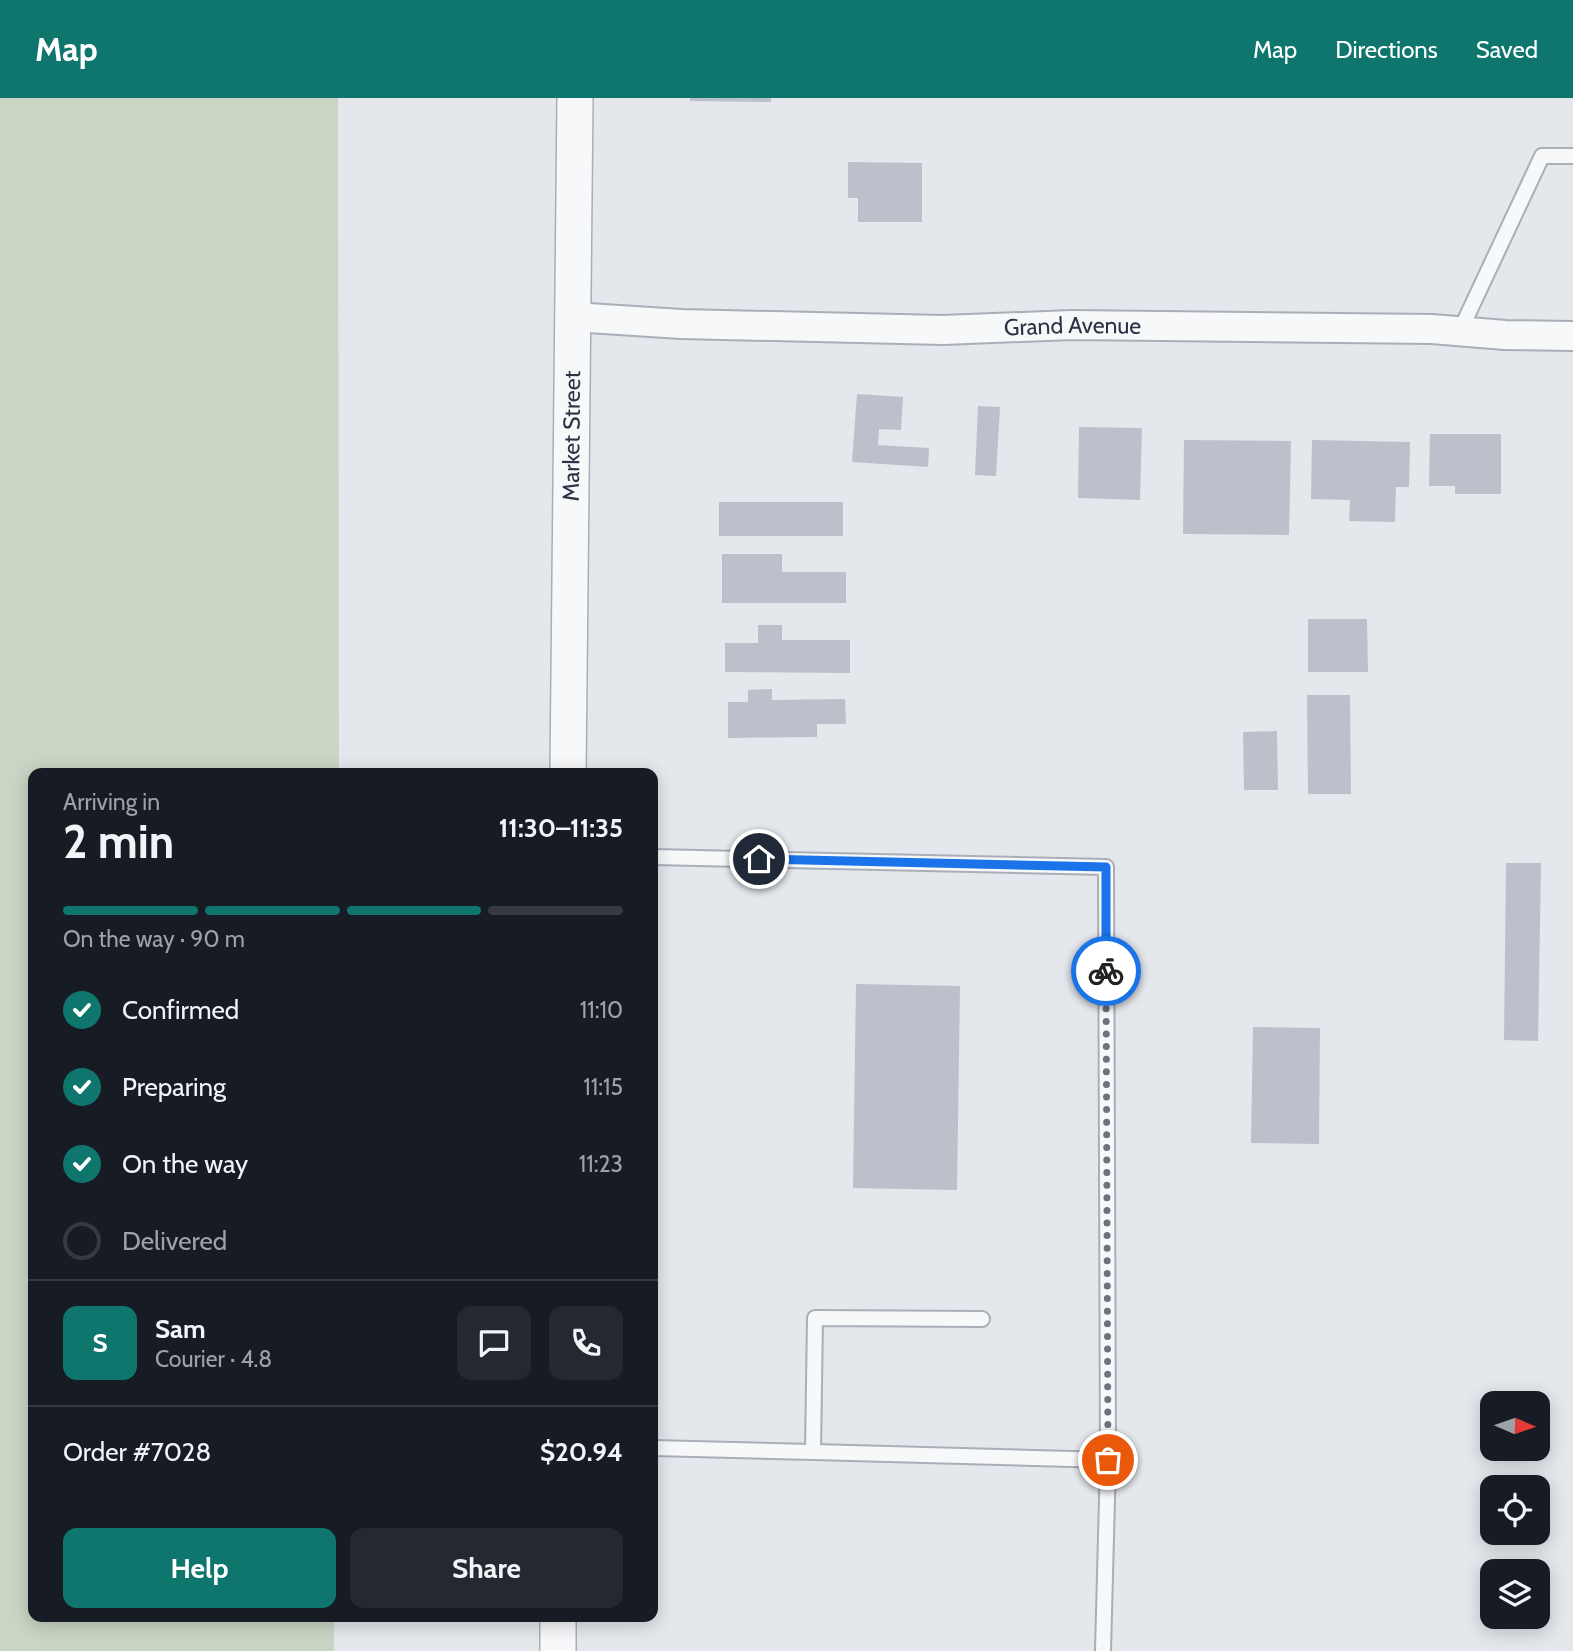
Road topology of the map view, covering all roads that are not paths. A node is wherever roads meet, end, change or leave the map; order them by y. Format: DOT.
graph roads {
  1 [pos="575,98"];
  2 [pos="1573,156"];
  3 [pos="573,317"];
  4 [pos="1460,331"];
  5 [pos="1573,336"];
  6 [pos="568,768"];
  7 [pos="658,857"];
  8 [pos="982,1319"];
  9 [pos="658,1448"];
  10 [pos="813,1452"];
  11 [pos="1108,1460"];
  12 [pos="558,1622"];
  13 [pos="558,1651"];
  14 [pos="1103,1651"];
  1 -- 3 [label="street, Market Street"];
  2 -- 4 [label="lane"];
  3 -- 4 [label="street, Grand Avenue"];
  3 -- 6 [label="street, Market Street"];
  4 -- 5 [label="street, Grand Avenue"];
  7 -- 11 [label="lane"];
  8 -- 10 [label="lane"];
  9 -- 10 [label="lane"];
  10 -- 11 [label="lane"];
  11 -- 14 [label="lane"];
  12 -- 13 [label="street"];
}
